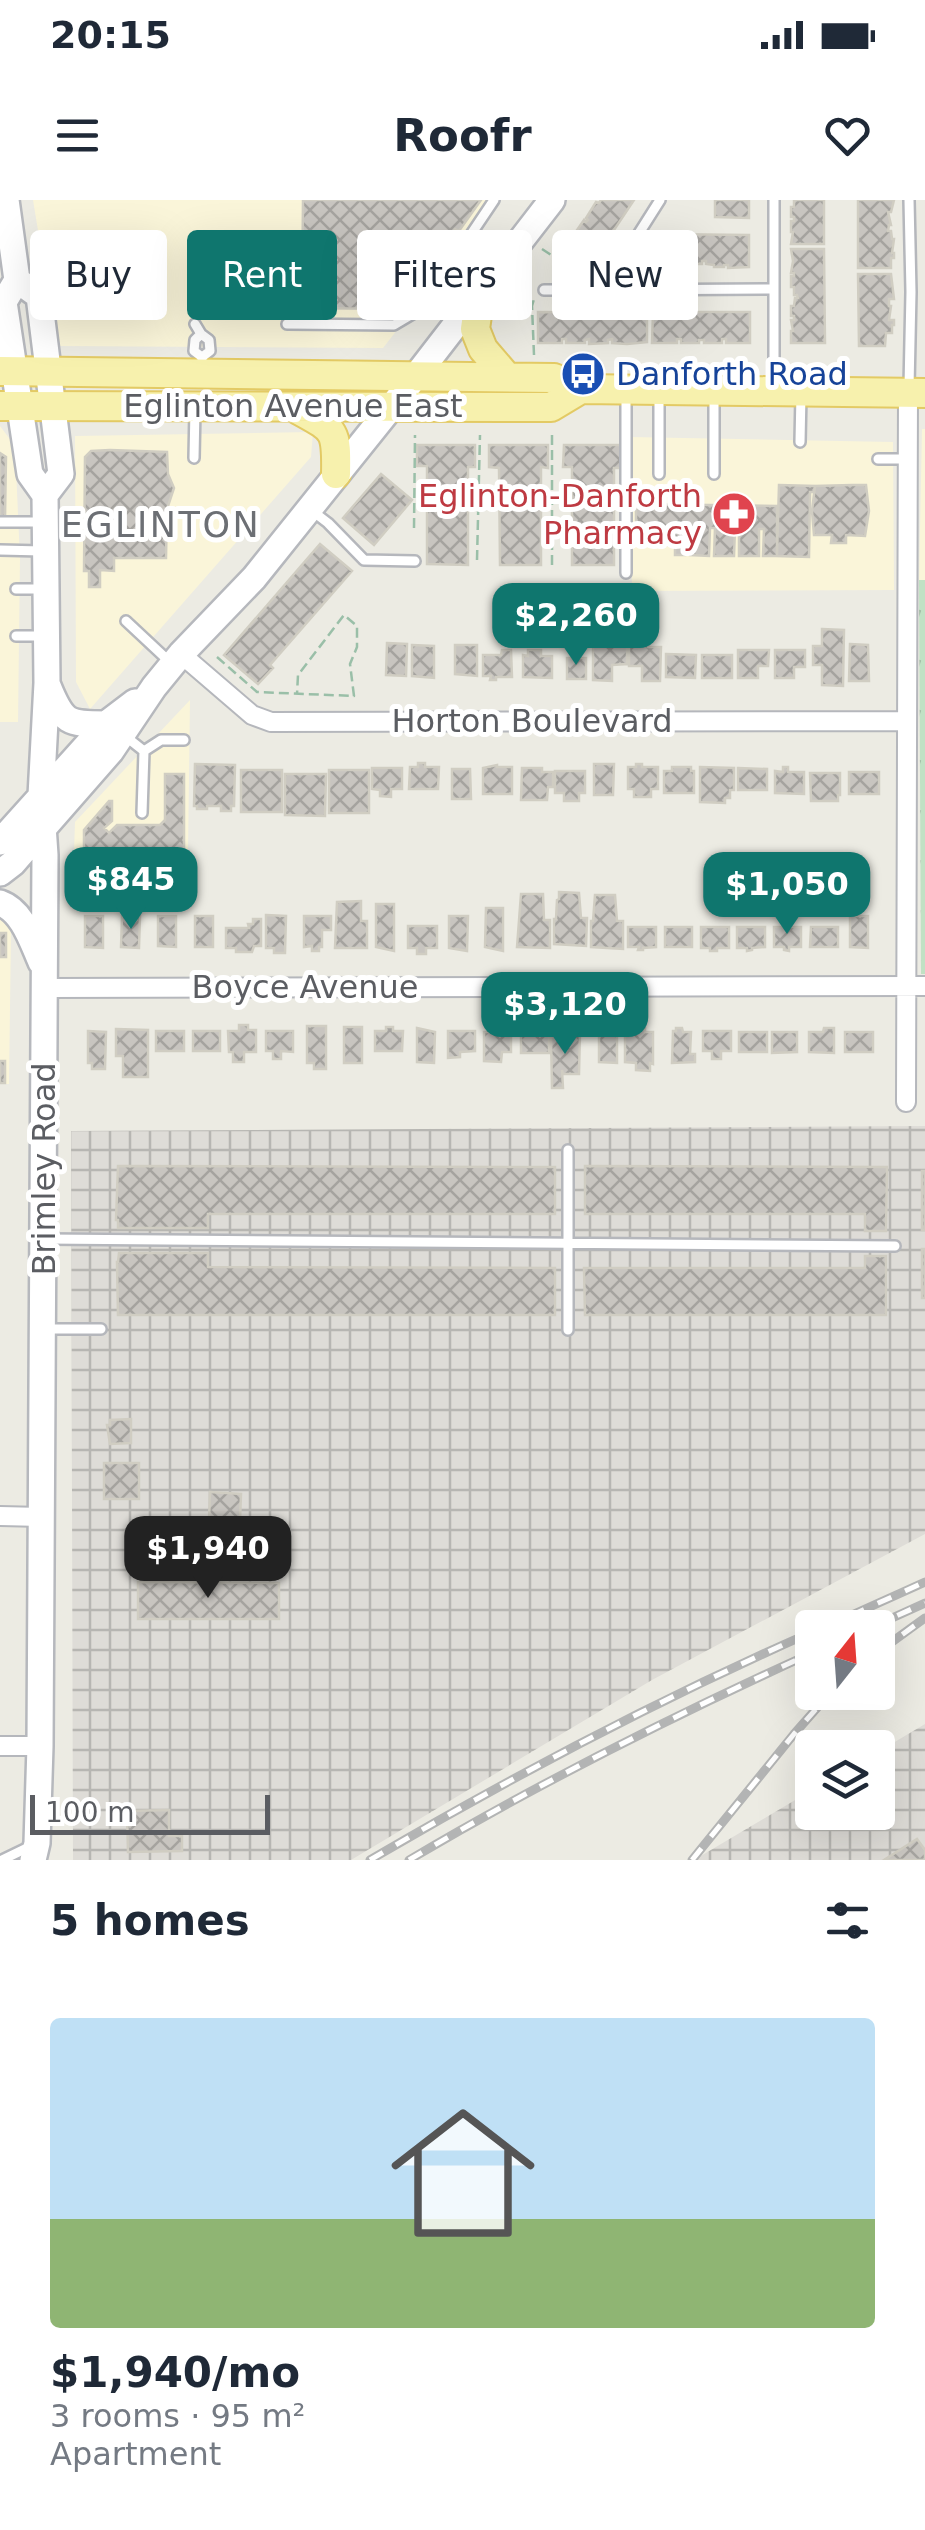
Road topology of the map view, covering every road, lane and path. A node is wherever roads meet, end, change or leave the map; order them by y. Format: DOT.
graph roads {
  1 [pos="6,200"];
  2 [pos="494,200"];
  3 [pos="552,200"];
  4 [pos="660,200"];
  5 [pos="774,200"];
  6 [pos="909,200"];
  7 [pos="529,230"];
  8 [pos="641,230"];
  9 [pos="540,248"];
  10 [pos="552,256"];
  11 [pos="18,280"];
  12 [pos="772,288"];
  13 [pos="698,289"];
  14 [pos="544,290"];
  15 [pos="552,290"];
  16 [pos="925,291"];
  17 [pos="911,292"];
  18 [pos="460,320"];
  19 [pos="476,320"];
  20 [pos="196,324"];
  21 [pos="287,324"];
  22 [pos="534,356"];
  23 [pos="202,365"];
  24 [pos="7,371"];
  25 [pos="48,372"];
  26 [pos="416,376"];
  27 [pos="507,377"];
  28 [pos="581,389"];
  29 [pos="626,390"];
  30 [pos="659,390"];
  31 [pos="714,391"];
  32 [pos="787,391"];
  33 [pos="917,392"];
  34 [pos="195,405"];
  35 [pos="10,406"];
  36 [pos="52,406"];
  37 [pos="291,406"];
  38 [pos="392,406"];
  39 [pos="415,435"];
  40 [pos="480,435"];
  41 [pos="552,435"];
  42 [pos="800,442"];
  43 [pos="194,458"];
  44 [pos="878,459"];
  45 [pos="908,460"];
  46 [pos="336,474"];
  47 [pos="659,474"];
  48 [pos="714,474"];
  49 [pos="45,495"];
  50 [pos="309,508"];
  51 [pos="0,522"];
  52 [pos="45,522"];
  53 [pos="414,528"];
  54 [pos="0,550"];
  55 [pos="46,552"];
  56 [pos="477,560"];
  57 [pos="415,561"];
  58 [pos="552,565"];
  59 [pos="626,574"];
  60 [pos="16,589"];
  61 [pos="46,589"];
  62 [pos="126,622"];
  63 [pos="16,636"];
  64 [pos="46,636"];
  65 [pos="217,657"];
  66 [pos="176,659"];
  67 [pos="47,683"];
  68 [pos="296,694"];
  69 [pos="907,721"];
  70 [pos="114,729"];
  71 [pos="184,740"];
  72 [pos="144,751"];
  73 [pos="41,796"];
  74 [pos="142,813"];
  75 [pos="43,828"];
  76 [pos="0,842"];
  77 [pos="0,873"];
  78 [pos="0,903"];
  79 [pos="45,978"];
  80 [pos="905,986"];
  81 [pos="925,986"];
  82 [pos="906,1102"];
  83 [pos="568,1150"];
  84 [pos="43,1239"];
  85 [pos="568,1243"];
  86 [pos="894,1246"];
  87 [pos="100,1328"];
  88 [pos="42,1330"];
  89 [pos="568,1330"];
  90 [pos="0,1516"];
  91 [pos="42,1517"];
  92 [pos="0,1746"];
  93 [pos="40,1746"];
  94 [pos="37,1854"];
  95 [pos="2,1860"];
  1 -- 11 [label="main road, Brimley Road"];
  2 -- 21 [label="lane"];
  3 -- 7 [label="main road"];
  4 -- 8 [label="lane"];
  5 -- 12 [label="lane"];
  6 -- 17 [label="lane"];
  9 -- 10 [label="path"];
  11 -- 24 [label="main road, Brimley Road"];
  11 -- 25 [label="main road, Brimley Road"];
  12 -- 13 [label="lane"];
  12 -- 32 [label="lane"];
  14 -- 15 [label="lane"];
  14 -- 22 [label="path"];
  16 -- 17 [label="lane"];
  17 -- 33 [label="lane"];
  18 -- 26 [label="main road"];
  19 -- 27 [label="main road"];
  20 -- 23 [label="lane"];
  23 -- 25 [label="main road, Eglinton Avenue East"];
  23 -- 26 [label="main road, Eglinton Avenue East"];
  24 -- 25 [label="main road, Eglinton Avenue East"];
  24 -- 35 [label="main road, Brimley Road"];
  25 -- 36 [label="main road, Brimley Road"];
  26 -- 27 [label="main road, Eglinton Avenue East"];
  26 -- 38 [label="main road"];
  27 -- 28 [label="main road, Eglinton Avenue East"];
  28 -- 29 [label="main road, Eglinton Avenue East"];
  28 -- 38 [label="main road, Eglinton Avenue East"];
  29 -- 30 [label="main road, Eglinton Avenue East"];
  29 -- 59 [label="lane"];
  30 -- 31 [label="main road, Eglinton Avenue East"];
  30 -- 47 [label="lane"];
  31 -- 32 [label="main road, Eglinton Avenue East"];
  31 -- 48 [label="lane"];
  32 -- 33 [label="main road, Eglinton Avenue East"];
  32 -- 42 [label="lane"];
  33 -- 45 [label="street"];
  34 -- 36 [label="main road, Eglinton Avenue East"];
  34 -- 37 [label="main road, Eglinton Avenue East"];
  34 -- 43 [label="lane"];
  35 -- 36 [label="main road, Eglinton Avenue East"];
  35 -- 49 [label="main road, Brimley Road"];
  36 -- 49 [label="main road, Brimley Road"];
  37 -- 38 [label="main road, Eglinton Avenue East"];
  37 -- 46 [label="main road"];
  38 -- 46 [label="main road"];
  39 -- 53 [label="path"];
  40 -- 56 [label="path"];
  41 -- 58 [label="path"];
  44 -- 45 [label="lane"];
  45 -- 69 [label="street"];
  46 -- 50 [label="main road"];
  49 -- 52 [label="main road, Brimley Road"];
  50 -- 57 [label="lane"];
  50 -- 66 [label="main road"];
  51 -- 52 [label="lane"];
  52 -- 55 [label="main road, Brimley Road"];
  54 -- 55 [label="lane"];
  55 -- 61 [label="main road, Brimley Road"];
  60 -- 61 [label="lane"];
  61 -- 64 [label="main road, Brimley Road"];
  62 -- 66 [label="lane"];
  63 -- 64 [label="lane"];
  64 -- 67 [label="main road, Brimley Road"];
  65 -- 68 [label="path"];
  66 -- 69 [label="street, Horton Boulevard"];
  66 -- 70 [label="main road"];
  67 -- 70 [label="main road"];
  67 -- 73 [label="main road, Brimley Road"];
  68 -- 68 [label="path"];
  69 -- 80 [label="street"];
  70 -- 72 [label="lane"];
  70 -- 73 [label="main road"];
  70 -- 75 [label="main road"];
  71 -- 72 [label="lane"];
  72 -- 74 [label="lane"];
  73 -- 75 [label="main road, Brimley Road"];
  73 -- 76 [label="main road"];
  75 -- 77 [label="main road"];
  75 -- 79 [label="main road, Brimley Road"];
  78 -- 79 [label="main road"];
  79 -- 80 [label="street, Boyce Avenue"];
  79 -- 84 [label="main road, Brimley Road"];
  80 -- 81 [label="street, Boyce Avenue"];
  80 -- 82 [label="street"];
  83 -- 85 [label="lane"];
  84 -- 85 [label="lane"];
  84 -- 88 [label="main road, Brimley Road"];
  85 -- 86 [label="lane"];
  85 -- 89 [label="lane"];
  87 -- 88 [label="lane"];
  88 -- 91 [label="main road, Brimley Road"];
  90 -- 91 [label="street"];
  91 -- 93 [label="main road, Brimley Road"];
  92 -- 93 [label="street"];
  93 -- 94 [label="main road, Brimley Road"];
  94 -- 95 [label="lane"];
}
